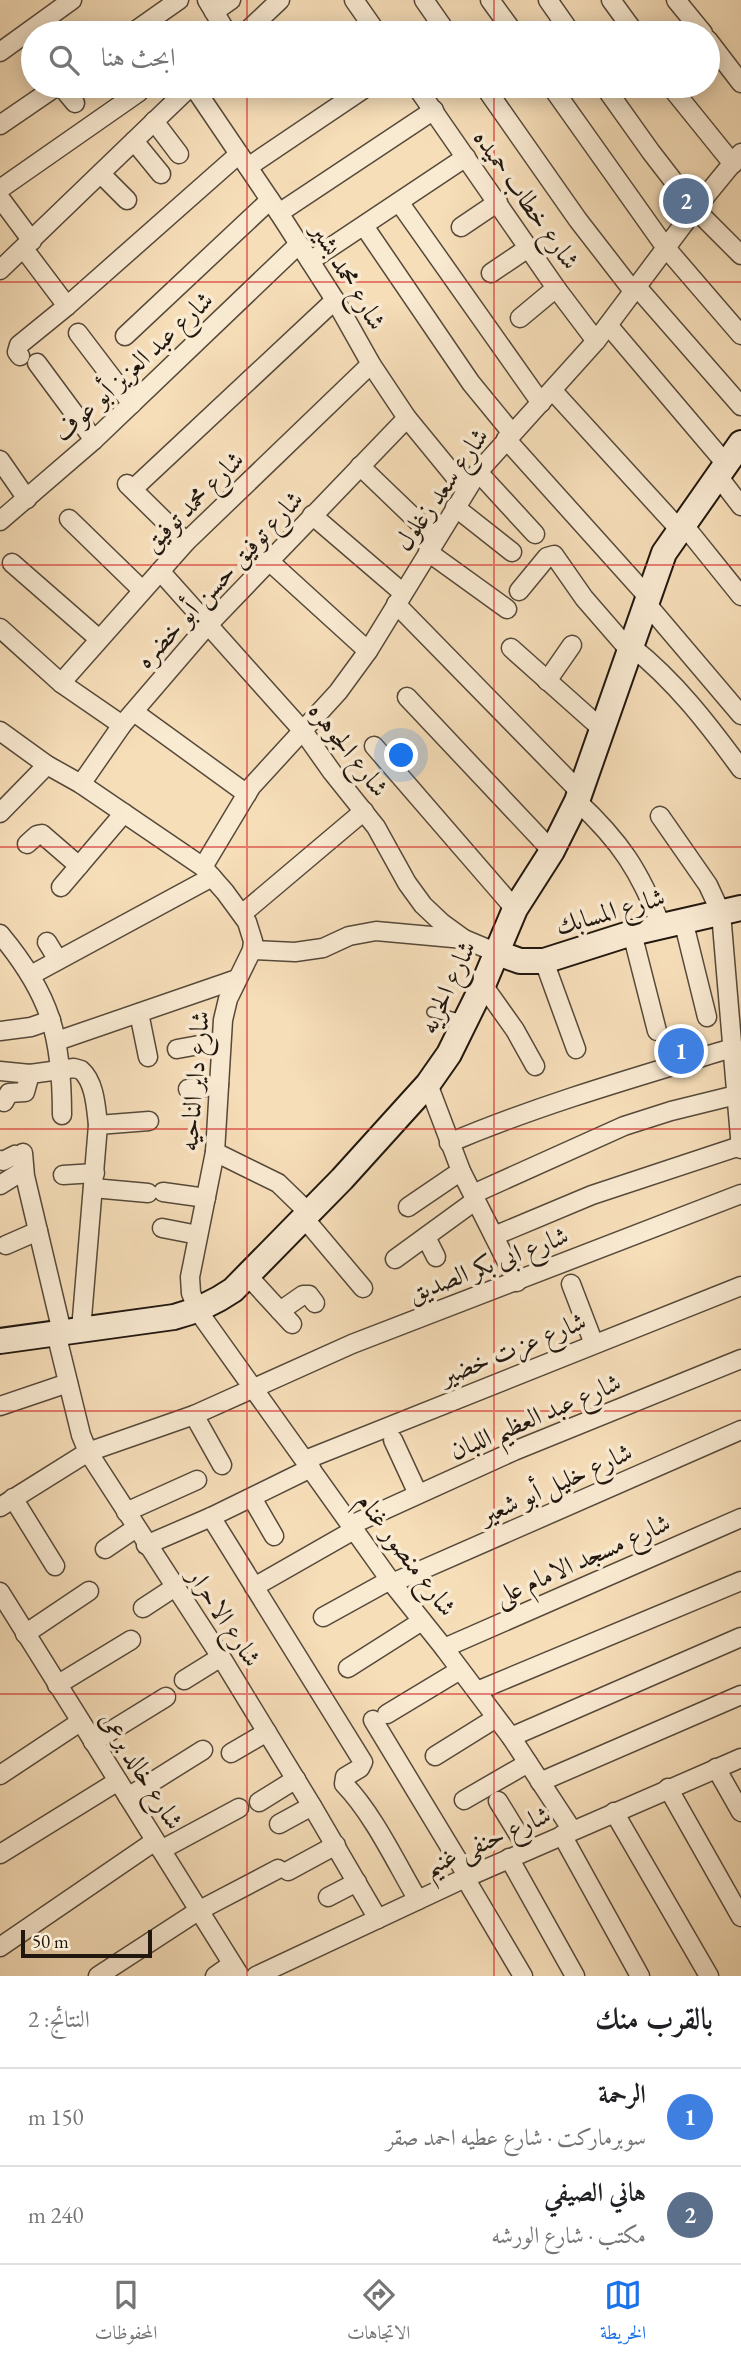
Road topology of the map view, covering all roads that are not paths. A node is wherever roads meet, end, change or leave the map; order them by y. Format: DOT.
graph roads {
  1 [pos="72,0"];
  2 [pos="179,0"];
  3 [pos="231,0"];
  4 [pos="280,0"];
  5 [pos="354,0"];
  6 [pos="424,0"];
  7 [pos="490,0"];
  8 [pos="548,0"];
  9 [pos="611,0"];
  10 [pos="676,0"];
  11 [pos="211,6"];
  12 [pos="43,21"];
  13 [pos="149,21"];
  14 [pos="258,21"];
  15 [pos="369,21"];
  16 [pos="439,21"];
  17 [pos="505,21"];
  18 [pos="563,21"];
  19 [pos="626,21"];
  20 [pos="693,21"];
  21 [pos="21,37"];
  22 [pos="0,52"];
  23 [pos="720,56"];
  24 [pos="741,83"];
  25 [pos="41,98"];
  26 [pos="70,98"];
  27 [pos="130,98"];
  28 [pos="179,98"];
  29 [pos="200,98"];
  30 [pos="348,98"];
  31 [pos="425,98"];
  32 [pos="492,98"];
  33 [pos="560,98"];
  34 [pos="613,98"];
  35 [pos="681,98"];
  36 [pos="75,103"];
  37 [pos="434,110"];
  38 [pos="154,121"];
  39 [pos="0,125"];
  40 [pos="134,141"];
  41 [pos="179,154"];
  42 [pos="466,157"];
  43 [pos="738,158"];
  44 [pos="243,160"];
  45 [pos="101,174"];
  46 [pos="161,174"];
  47 [pos="0,189"];
  48 [pos="0,198"];
  49 [pos="127,200"];
  50 [pos="399,202"];
  51 [pos="498,202"];
  52 [pos="274,206"];
  53 [pos="695,209"];
  54 [pos="363,226"];
  55 [pos="461,227"];
  56 [pos="299,244"];
  57 [pos="28,245"];
  58 [pos="528,248"];
  59 [pos="666,248"];
  60 [pos="741,256"];
  61 [pos="310,261"];
  62 [pos="0,270"];
  63 [pos="491,273"];
  64 [pos="556,288"];
  65 [pos="635,289"];
  66 [pos="335,300"];
  67 [pos="67,306"];
  68 [pos="520,318"];
  69 [pos="608,325"];
  70 [pos="78,333"];
  71 [pos="125,335"];
  72 [pos="741,335"];
  73 [pos="596,341"];
  74 [pos="20,356"];
  75 [pos="37,363"];
  76 [pos="371,364"];
  77 [pos="547,397"];
  78 [pos="132,404"];
  79 [pos="741,406"];
  80 [pos="407,418"];
  81 [pos="509,436"];
  82 [pos="94,440"];
  83 [pos="741,443"];
  84 [pos="0,460"];
  85 [pos="360,466"];
  86 [pos="722,470"];
  87 [pos="478,472"];
  88 [pos="466,490"];
  89 [pos="27,499"];
  90 [pos="741,506"];
  91 [pos="455,507"];
  92 [pos="312,515"];
  93 [pos="69,519"];
  94 [pos="0,521"];
  95 [pos="681,526"];
  96 [pos="535,534"];
  97 [pos="187,542"];
  98 [pos="432,546"];
  99 [pos="512,552"];
  100 [pos="269,561"];
  101 [pos="12,563"];
  102 [pos="160,571"];
  103 [pos="142,590"];
  104 [pos="519,591"];
  105 [pos="741,596"];
  106 [pos="399,599"];
  107 [pos="647,600"];
  108 [pos="508,608"];
  109 [pos="208,626"];
  110 [pos="0,628"];
  111 [pos="99,639"];
  112 [pos="572,645"];
  113 [pos="511,648"];
  114 [pos="631,649"];
  115 [pos="368,651"];
  116 [pos="547,681"];
  117 [pos="61,683"];
  118 [pos="407,696"];
  119 [pos="741,716"];
  120 [pos="128,718"];
  121 [pos="603,730"];
  122 [pos="0,731"];
  123 [pos="303,731"];
  124 [pos="374,746"];
  125 [pos="47,765"];
  126 [pos="741,769"];
  127 [pos="81,785"];
  128 [pos="247,794"];
  129 [pos="578,796"];
  130 [pos="364,811"];
  131 [pos="0,813"];
  132 [pos="124,813"];
  133 [pos="660,816"];
  134 [pos="27,844"];
  135 [pos="552,851"];
  136 [pos="79,866"];
  137 [pos="207,872"];
  138 [pos="61,887"];
  139 [pos="516,909"];
  140 [pos="731,910"];
  141 [pos="242,915"];
  142 [pos="672,923"];
  143 [pos="0,933"];
  144 [pos="632,933"];
  145 [pos="464,939"];
  146 [pos="47,942"];
  147 [pos="252,950"];
  148 [pos="495,952"];
  149 [pos="58,960"];
  150 [pos="544,961"];
  151 [pos="31,975"];
  152 [pos="237,979"];
  153 [pos="483,985"];
  154 [pos="432,1012"];
  155 [pos="139,1013"];
  156 [pos="708,1017"];
  157 [pos="51,1020"];
  158 [pos="466,1020"];
  159 [pos="0,1031"];
  160 [pos="657,1031"];
  161 [pos="57,1041"];
  162 [pos="221,1041"];
  163 [pos="732,1048"];
  164 [pos="177,1049"];
  165 [pos="576,1049"];
  166 [pos="148,1057"];
  167 [pos="535,1066"];
  168 [pos="62,1070"];
  169 [pos="0,1071"];
  170 [pos="30,1074"];
  171 [pos="428,1084"];
  172 [pos="219,1085"];
  173 [pos="188,1089"];
  174 [pos="736,1095"];
  175 [pos="4,1102"];
  176 [pos="62,1115"];
  177 [pos="149,1121"];
  178 [pos="739,1123"];
  179 [pos="98,1125"];
  180 [pos="449,1143"];
  181 [pos="741,1147"];
  182 [pos="215,1152"];
  183 [pos="0,1160"];
  184 [pos="23,1162"];
  185 [pos="461,1171"];
  186 [pos="63,1175"];
  187 [pos="94,1181"];
  188 [pos="0,1185"];
  189 [pos="741,1194"];
  190 [pos="475,1197"];
  191 [pos="206,1198"];
  192 [pos="408,1207"];
  193 [pos="306,1215"];
  194 [pos="162,1228"];
  195 [pos="38,1231"];
  196 [pos="198,1235"];
  197 [pos="494,1236"];
  198 [pos="426,1237"];
  199 [pos="6,1245"];
  200 [pos="436,1257"];
  201 [pos="396,1259"];
  202 [pos="247,1275"];
  203 [pos="517,1282"];
  204 [pos="571,1284"];
  205 [pos="741,1286"];
  206 [pos="363,1288"];
  207 [pos="315,1303"];
  208 [pos="198,1311"];
  209 [pos="67,1332"];
  210 [pos="0,1341"];
  211 [pos="594,1344"];
  212 [pos="741,1359"];
  213 [pos="68,1383"];
  214 [pos="255,1388"];
  215 [pos="0,1406"];
  216 [pos="194,1415"];
  217 [pos="741,1430"];
  218 [pos="393,1440"];
  219 [pos="88,1452"];
  220 [pos="308,1464"];
  221 [pos="222,1465"];
  222 [pos="197,1480"];
  223 [pos="418,1494"];
  224 [pos="252,1497"];
  225 [pos="7,1503"];
  226 [pos="126,1513"];
  227 [pos="211,1517"];
  228 [pos="741,1518"];
  229 [pos="353,1527"];
  230 [pos="136,1528"];
  231 [pos="274,1536"];
  232 [pos="146,1545"];
  233 [pos="105,1549"];
  234 [pos="55,1566"];
  235 [pos="741,1581"];
  236 [pos="391,1582"];
  237 [pos="175,1587"];
  238 [pos="254,1587"];
  239 [pos="89,1591"];
  240 [pos="0,1592"];
  241 [pos="144,1608"];
  242 [pos="323,1617"];
  243 [pos="422,1621"];
  244 [pos="25,1633"];
  245 [pos="741,1637"];
  246 [pos="131,1640"];
  247 [pos="444,1648"];
  248 [pos="221,1657"];
  249 [pos="348,1668"];
  250 [pos="460,1670"];
  251 [pos="184,1680"];
  252 [pos="57,1685"];
  253 [pos="477,1691"];
  254 [pos="741,1695"];
  255 [pos="166,1697"];
  256 [pos="496,1718"];
  257 [pos="80,1722"];
  258 [pos="267,1732"];
  259 [pos="511,1737"];
  260 [pos="93,1742"];
  261 [pos="203,1750"];
  262 [pos="231,1753"];
  263 [pos="435,1756"];
  264 [pos="741,1758"];
  265 [pos="528,1763"];
  266 [pos="716,1768"];
  267 [pos="0,1775"];
  268 [pos="296,1780"];
  269 [pos="540,1782"];
  270 [pos="668,1788"];
  271 [pos="123,1789"];
  272 [pos="464,1800"];
  273 [pos="498,1801"];
  274 [pos="259,1802"];
  275 [pos="312,1806"];
  276 [pos="239,1808"];
  277 [pos="614,1812"];
  278 [pos="741,1812"];
  279 [pos="279,1824"];
  280 [pos="567,1833"];
  281 [pos="335,1845"];
  282 [pos="158,1846"];
  283 [pos="528,1850"];
  284 [pos="0,1854"];
  285 [pos="509,1858"];
  286 [pos="466,1877"];
  287 [pos="358,1882"];
  288 [pos="328,1897"];
  289 [pos="418,1900"];
  290 [pos="198,1911"];
  291 [pos="741,1917"];
  292 [pos="378,1919"];
  293 [pos="0,1947"];
  294 [pos="236,1970"];
  295 [pos="98,1976"];
  296 [pos="215,1976"];
  297 [pos="256,1976"];
  298 [pos="523,1976"];
  299 [pos="575,1976"];
  300 [pos="640,1976"];
  301 [pos="709,1976"];
  1 -- 12 [label="street"];
  2 -- 13 [label="street"];
  3 -- 11 [label="street"];
  4 -- 14 [label="street"];
  5 -- 15 [label="street"];
  6 -- 16 [label="street"];
  7 -- 17 [label="street"];
  8 -- 18 [label="street"];
  9 -- 19 [label="street"];
  10 -- 20 [label="street"];
  21 -- 22 [label="street"];
  23 -- 24 [label="street"];
  25 -- 39 [label="street"];
  26 -- 36 [label="street"];
  27 -- 47 [label="street"];
  28 -- 38 [label="street"];
  29 -- 44 [label="street, شارع محمد بشير"];
  30 -- 44 [label="street"];
  31 -- 37 [label="street, شارع خطاب حميده"];
  32 -- 65 [label="street"];
  33 -- 59 [label="street"];
  34 -- 53 [label="street"];
  35 -- 43 [label="street"];
  37 -- 42 [label="street, شارع خطاب حميده"];
  37 -- 52 [label="street"];
  38 -- 40 [label="street"];
  38 -- 41 [label="street"];
  40 -- 45 [label="street"];
  40 -- 46 [label="street"];
  42 -- 50 [label="street"];
  42 -- 51 [label="street, شارع خطاب حميده"];
  43 -- 53 [label="street, شارع سعد زغلول"];
  44 -- 52 [label="street, شارع محمد بشير"];
  44 -- 67 [label="street"];
  45 -- 49 [label="street"];
  45 -- 57 [label="street"];
  48 -- 57 [label="street"];
  50 -- 54 [label="street"];
  50 -- 77 [label="street"];
  51 -- 55 [label="street"];
  51 -- 58 [label="street, شارع خطاب حميده"];
  52 -- 56 [label="street, شارع محمد بشير"];
  52 -- 71 [label="street"];
  53 -- 59 [label="street, شارع سعد زغلول"];
  53 -- 60 [label="street"];
  54 -- 61 [label="street"];
  54 -- 81 [label="street"];
  56 -- 61 [label="street, شارع محمد بشير"];
  56 -- 78 [label="street, شارع عبد العزيز أبو عوف"];
  57 -- 62 [label="street"];
  57 -- 67 [label="street"];
  58 -- 63 [label="street"];
  58 -- 64 [label="street, شارع خطاب حميده"];
  59 -- 65 [label="street, شارع سعد زغلول"];
  59 -- 72 [label="street"];
  61 -- 66 [label="street, شارع محمد بشير"];
  64 -- 68 [label="street"];
  64 -- 73 [label="street, شارع خطاب حميده"];
  65 -- 69 [label="street, شارع سعد زغلول"];
  65 -- 79 [label="street"];
  66 -- 76 [label="street, شارع محمد بشير"];
  66 -- 97 [label="street"];
  67 -- 74 [label="street"];
  69 -- 73 [label="street, شارع سعد زغلول"];
  69 -- 86 [label="street"];
  70 -- 78 [label="street"];
  73 -- 77 [label="street, شارع سعد زغلول"];
  75 -- 82 [label="street"];
  76 -- 80 [label="street, شارع محمد بشير"];
  76 -- 97 [label="street, شارع محمد توفيق"];
  77 -- 81 [label="street, شارع سعد زغلول"];
  77 -- 95 [label="street"];
  78 -- 82 [label="street, شارع عبد العزيز أبو عوف"];
  80 -- 85 [label="street, شارع توفيق حسن أبو خضره"];
  80 -- 88 [label="street, شارع محمد بشير"];
  81 -- 87 [label="street, شارع سعد زغلول"];
  81 -- 107 [label="street"];
  82 -- 89 [label="street, شارع عبد العزيز أبو عوف"];
  83 -- 86 [label="street, شارع الحريه"];
  84 -- 89 [label="street"];
  85 -- 92 [label="street, شارع توفيق حسن أبو خضره"];
  85 -- 98 [label="street"];
  86 -- 90 [label="street"];
  86 -- 95 [label="street, شارع الحريه"];
  87 -- 88 [label="street, شارع سعد زغلول"];
  87 -- 96 [label="street"];
  88 -- 91 [label="street, شارع سعد زغلول"];
  89 -- 94 [label="street, شارع عبد العزيز أبو عوف"];
  91 -- 98 [label="street, شارع سعد زغلول"];
  91 -- 99 [label="street"];
  92 -- 100 [label="street, شارع توفيق حسن أبو خضره"];
  92 -- 106 [label="street"];
  93 -- 103 [label="street"];
  95 -- 105 [label="street"];
  95 -- 107 [label="street, شارع الحريه"];
  97 -- 102 [label="street, شارع محمد توفيق"];
  98 -- 106 [label="street, شارع سعد زغلول"];
  98 -- 108 [label="street"];
  100 -- 109 [label="street, شارع توفيق حسن أبو خضره"];
  100 -- 115 [label="street"];
  101 -- 111 [label="street"];
  102 -- 103 [label="street, شارع محمد توفيق"];
  102 -- 109 [label="street, شارع الجوهره"];
  103 -- 111 [label="street, شارع محمد توفيق"];
  104 -- 114 [label="street"];
  106 -- 115 [label="street, شارع سعد زغلول"];
  106 -- 129 [label="street"];
  107 -- 114 [label="street, شارع الحريه"];
  107 -- 119 [label="street"];
  109 -- 120 [label="street, شارع توفيق حسن أبو خضره"];
  109 -- 123 [label="street, شارع الجوهره"];
  110 -- 117 [label="street"];
  111 -- 117 [label="street, شارع محمد توفيق"];
  112 -- 116 [label="street"];
  113 -- 116 [label="street"];
  114 -- 121 [label="street, شارع الحريه"];
  114 -- 126 [label="street"];
  115 -- 123 [label="street, شارع سعد زغلول"];
  116 -- 121 [label="street"];
  117 -- 120 [label="street"];
  118 -- 135 [label="street"];
  120 -- 127 [label="street, شارع توفيق حسن أبو خضره"];
  120 -- 128 [label="street"];
  121 -- 129 [label="street, شارع الحريه"];
  122 -- 125 [label="street"];
  123 -- 128 [label="street, شارع سعد زغلول"];
  123 -- 130 [label="street, شارع الجوهره"];
  124 -- 139 [label="street"];
  125 -- 127 [label="street"];
  125 -- 131 [label="street"];
  127 -- 132 [label="street"];
  128 -- 137 [label="street, شارع سعد زغلول"];
  129 -- 135 [label="street, شارع الحريه"];
  129 -- 142 [label="street"];
  130 -- 141 [label="street"];
  130 -- 145 [label="street, شارع الجوهره"];
  132 -- 136 [label="street"];
  132 -- 137 [label="street"];
  133 -- 140 [label="street"];
  134 -- 136 [label="street"];
  135 -- 139 [label="street, شارع الحريه"];
  136 -- 138 [label="street"];
  137 -- 141 [label="street"];
  137 -- 149 [label="street"];
  139 -- 148 [label="street, شارع الحريه"];
  140 -- 142 [label="street, شارع المسابك"];
  140 -- 163 [label="street"];
  141 -- 147 [label="street"];
  142 -- 144 [label="street, شارع المسابك"];
  142 -- 156 [label="street"];
  143 -- 151 [label="street"];
  144 -- 150 [label="street, شارع المسابك"];
  144 -- 160 [label="street"];
  145 -- 147 [label="street"];
  145 -- 148 [label="street, شارع الجوهره"];
  146 -- 149 [label="street"];
  147 -- 152 [label="street, شارع داير الناحيه"];
  148 -- 150 [label="street, شارع المسابك"];
  148 -- 153 [label="street, شارع الحريه"];
  149 -- 151 [label="street"];
  150 -- 165 [label="street"];
  151 -- 157 [label="street"];
  152 -- 155 [label="street"];
  152 -- 162 [label="street, شارع داير الناحيه"];
  153 -- 158 [label="street, شارع الحريه"];
  153 -- 167 [label="street"];
  154 -- 158 [label="lane"];
  155 -- 161 [label="street"];
  155 -- 166 [label="street"];
  157 -- 159 [label="street"];
  157 -- 161 [label="street"];
  158 -- 171 [label="street, شارع الحريه"];
  161 -- 168 [label="street"];
  162 -- 164 [label="street"];
  162 -- 172 [label="street, شارع داير الناحيه"];
  163 -- 174 [label="street"];
  163 -- 180 [label="street"];
  168 -- 170 [label="street"];
  168 -- 176 [label="street"];
  168 -- 179 [label="street"];
  169 -- 170 [label="street"];
  170 -- 175 [label="street"];
  171 -- 180 [label="street"];
  171 -- 193 [label="street, شارع الحريه"];
  172 -- 173 [label="street"];
  172 -- 182 [label="street, شارع داير الناحيه"];
  174 -- 178 [label="street"];
  174 -- 190 [label="street"];
  177 -- 179 [label="street"];
  178 -- 181 [label="street"];
  179 -- 187 [label="street"];
  180 -- 185 [label="street"];
  181 -- 197 [label="street"];
  182 -- 191 [label="street, شارع داير الناحيه"];
  182 -- 193 [label="street"];
  183 -- 184 [label="street"];
  184 -- 188 [label="street"];
  184 -- 195 [label="street, شارع الاحرار"];
  185 -- 190 [label="street"];
  185 -- 192 [label="street"];
  186 -- 187 [label="street"];
  187 -- 191 [label="street"];
  187 -- 209 [label="street"];
  189 -- 203 [label="street, شارع ابى بكر الصديق"];
  190 -- 197 [label="street"];
  190 -- 198 [label="street"];
  191 -- 196 [label="street, شارع داير الناحيه"];
  193 -- 202 [label="street, شارع الحريه"];
  193 -- 206 [label="street"];
  194 -- 196 [label="street"];
  195 -- 199 [label="street"];
  195 -- 209 [label="street, شارع الاحرار"];
  196 -- 208 [label="street, شارع داير الناحيه"];
  197 -- 203 [label="street"];
  198 -- 200 [label="street"];
  198 -- 201 [label="street"];
  202 -- 207 [label="street"];
  202 -- 208 [label="street, شارع الحريه"];
  203 -- 214 [label="street, شارع ابى بكر الصديق"];
  204 -- 211 [label="street"];
  205 -- 211 [label="street, شارع عزت خضير"];
  208 -- 209 [label="street, شارع الحريه"];
  208 -- 214 [label="street, شارع منصور غنام"];
  209 -- 210 [label="street, شارع الحريه"];
  209 -- 213 [label="street, شارع الاحرار"];
  211 -- 220 [label="street, شارع عزت خضير"];
  212 -- 223 [label="street, شارع عبد العظيم اللبان"];
  213 -- 215 [label="street"];
  213 -- 219 [label="street, شارع الاحرار"];
  214 -- 216 [label="street, شارع ابى بكر الصديق"];
  214 -- 220 [label="street, شارع منصور غنام"];
  216 -- 219 [label="street, شارع ابى بكر الصديق"];
  216 -- 221 [label="street"];
  217 -- 236 [label="street, شارع خليل أبو شعير"];
  218 -- 223 [label="street"];
  219 -- 225 [label="street, شارع ابى بكر الصديق"];
  219 -- 226 [label="street, شارع الاحرار"];
  220 -- 224 [label="street, شارع عزت خضير"];
  220 -- 229 [label="street, شارع منصور غنام"];
  222 -- 226 [label="street"];
  223 -- 229 [label="street, شارع عبد العظيم اللبان"];
  224 -- 227 [label="street, شارع عزت خضير"];
  224 -- 231 [label="street"];
  225 -- 234 [label="street"];
  226 -- 230 [label="street, شارع الاحرار"];
  227 -- 232 [label="street, شارع عزت خضير"];
  227 -- 238 [label="street"];
  228 -- 247 [label="street, شارع مسجد الامام على"];
  229 -- 236 [label="street, شارع منصور غنام"];
  229 -- 238 [label="street"];
  230 -- 232 [label="street, شارع الاحرار"];
  230 -- 233 [label="street"];
  232 -- 237 [label="street, شارع الاحرار"];
  235 -- 253 [label="street"];
  236 -- 242 [label="street, شارع خليل أبو شعير"];
  236 -- 243 [label="street, شارع منصور غنام"];
  237 -- 241 [label="street"];
  237 -- 248 [label="street, شارع الاحرار"];
  238 -- 289 [label="street"];
  239 -- 244 [label="street"];
  240 -- 244 [label="street, شارع خالد برعى"];
  243 -- 247 [label="street, شارع منصور غنام"];
  243 -- 249 [label="street"];
  244 -- 252 [label="street, شارع خالد برعى"];
  245 -- 259 [label="street"];
  246 -- 252 [label="street"];
  247 -- 250 [label="street, شارع منصور غنام"];
  248 -- 251 [label="street"];
  248 -- 258 [label="street, شارع الاحرار"];
  250 -- 253 [label="street, شارع منصور غنام"];
  250 -- 286 [label="street"];
  252 -- 257 [label="street, شارع خالد برعى"];
  253 -- 256 [label="street, شارع منصور غنام"];
  254 -- 269 [label="street"];
  255 -- 260 [label="street"];
  256 -- 259 [label="street, شارع منصور غنام"];
  256 -- 263 [label="street"];
  257 -- 260 [label="street, شارع خالد برعى"];
  257 -- 267 [label="street"];
  258 -- 262 [label="street"];
  258 -- 268 [label="street, شارع الاحرار"];
  259 -- 265 [label="street, شارع منصور غنام"];
  260 -- 271 [label="street, شارع خالد برعى"];
  261 -- 271 [label="street"];
  264 -- 266 [label="street, شارع حنفى غنيم"];
  265 -- 269 [label="street, شارع منصور غنام"];
  265 -- 272 [label="street"];
  266 -- 270 [label="street, شارع حنفى غنيم"];
  266 -- 278 [label="street"];
  268 -- 274 [label="street"];
  268 -- 275 [label="street, شارع الاحرار"];
  269 -- 280 [label="street, شارع منصور غنام"];
  270 -- 277 [label="street, شارع حنفى غنيم"];
  270 -- 291 [label="street"];
  271 -- 282 [label="street, شارع خالد برعى"];
  271 -- 284 [label="street"];
  273 -- 283 [label="street"];
  275 -- 279 [label="street"];
  275 -- 281 [label="street, شارع الاحرار"];
  276 -- 282 [label="street"];
  277 -- 280 [label="street, شارع حنفى غنيم"];
  277 -- 301 [label="street"];
  280 -- 283 [label="street, شارع حنفى غنيم"];
  280 -- 300 [label="street, شارع منصور غنام"];
  281 -- 287 [label="street, شارع الاحرار"];
  281 -- 290 [label="street"];
  282 -- 290 [label="street, شارع خالد برعى"];
  282 -- 293 [label="street"];
  283 -- 285 [label="street, شارع حنفى غنيم"];
  285 -- 286 [label="street, شارع حنفى غنيم"];
  285 -- 299 [label="street"];
  286 -- 289 [label="street, شارع حنفى غنيم"];
  286 -- 298 [label="street"];
  287 -- 288 [label="street"];
  287 -- 292 [label="street, شارع الاحرار"];
  289 -- 292 [label="street, شارع حنفى غنيم"];
  290 -- 294 [label="street, شارع خالد برعى"];
  290 -- 295 [label="street"];
  292 -- 297 [label="street, شارع حنفى غنيم"];
  294 -- 296 [label="street"];
}
